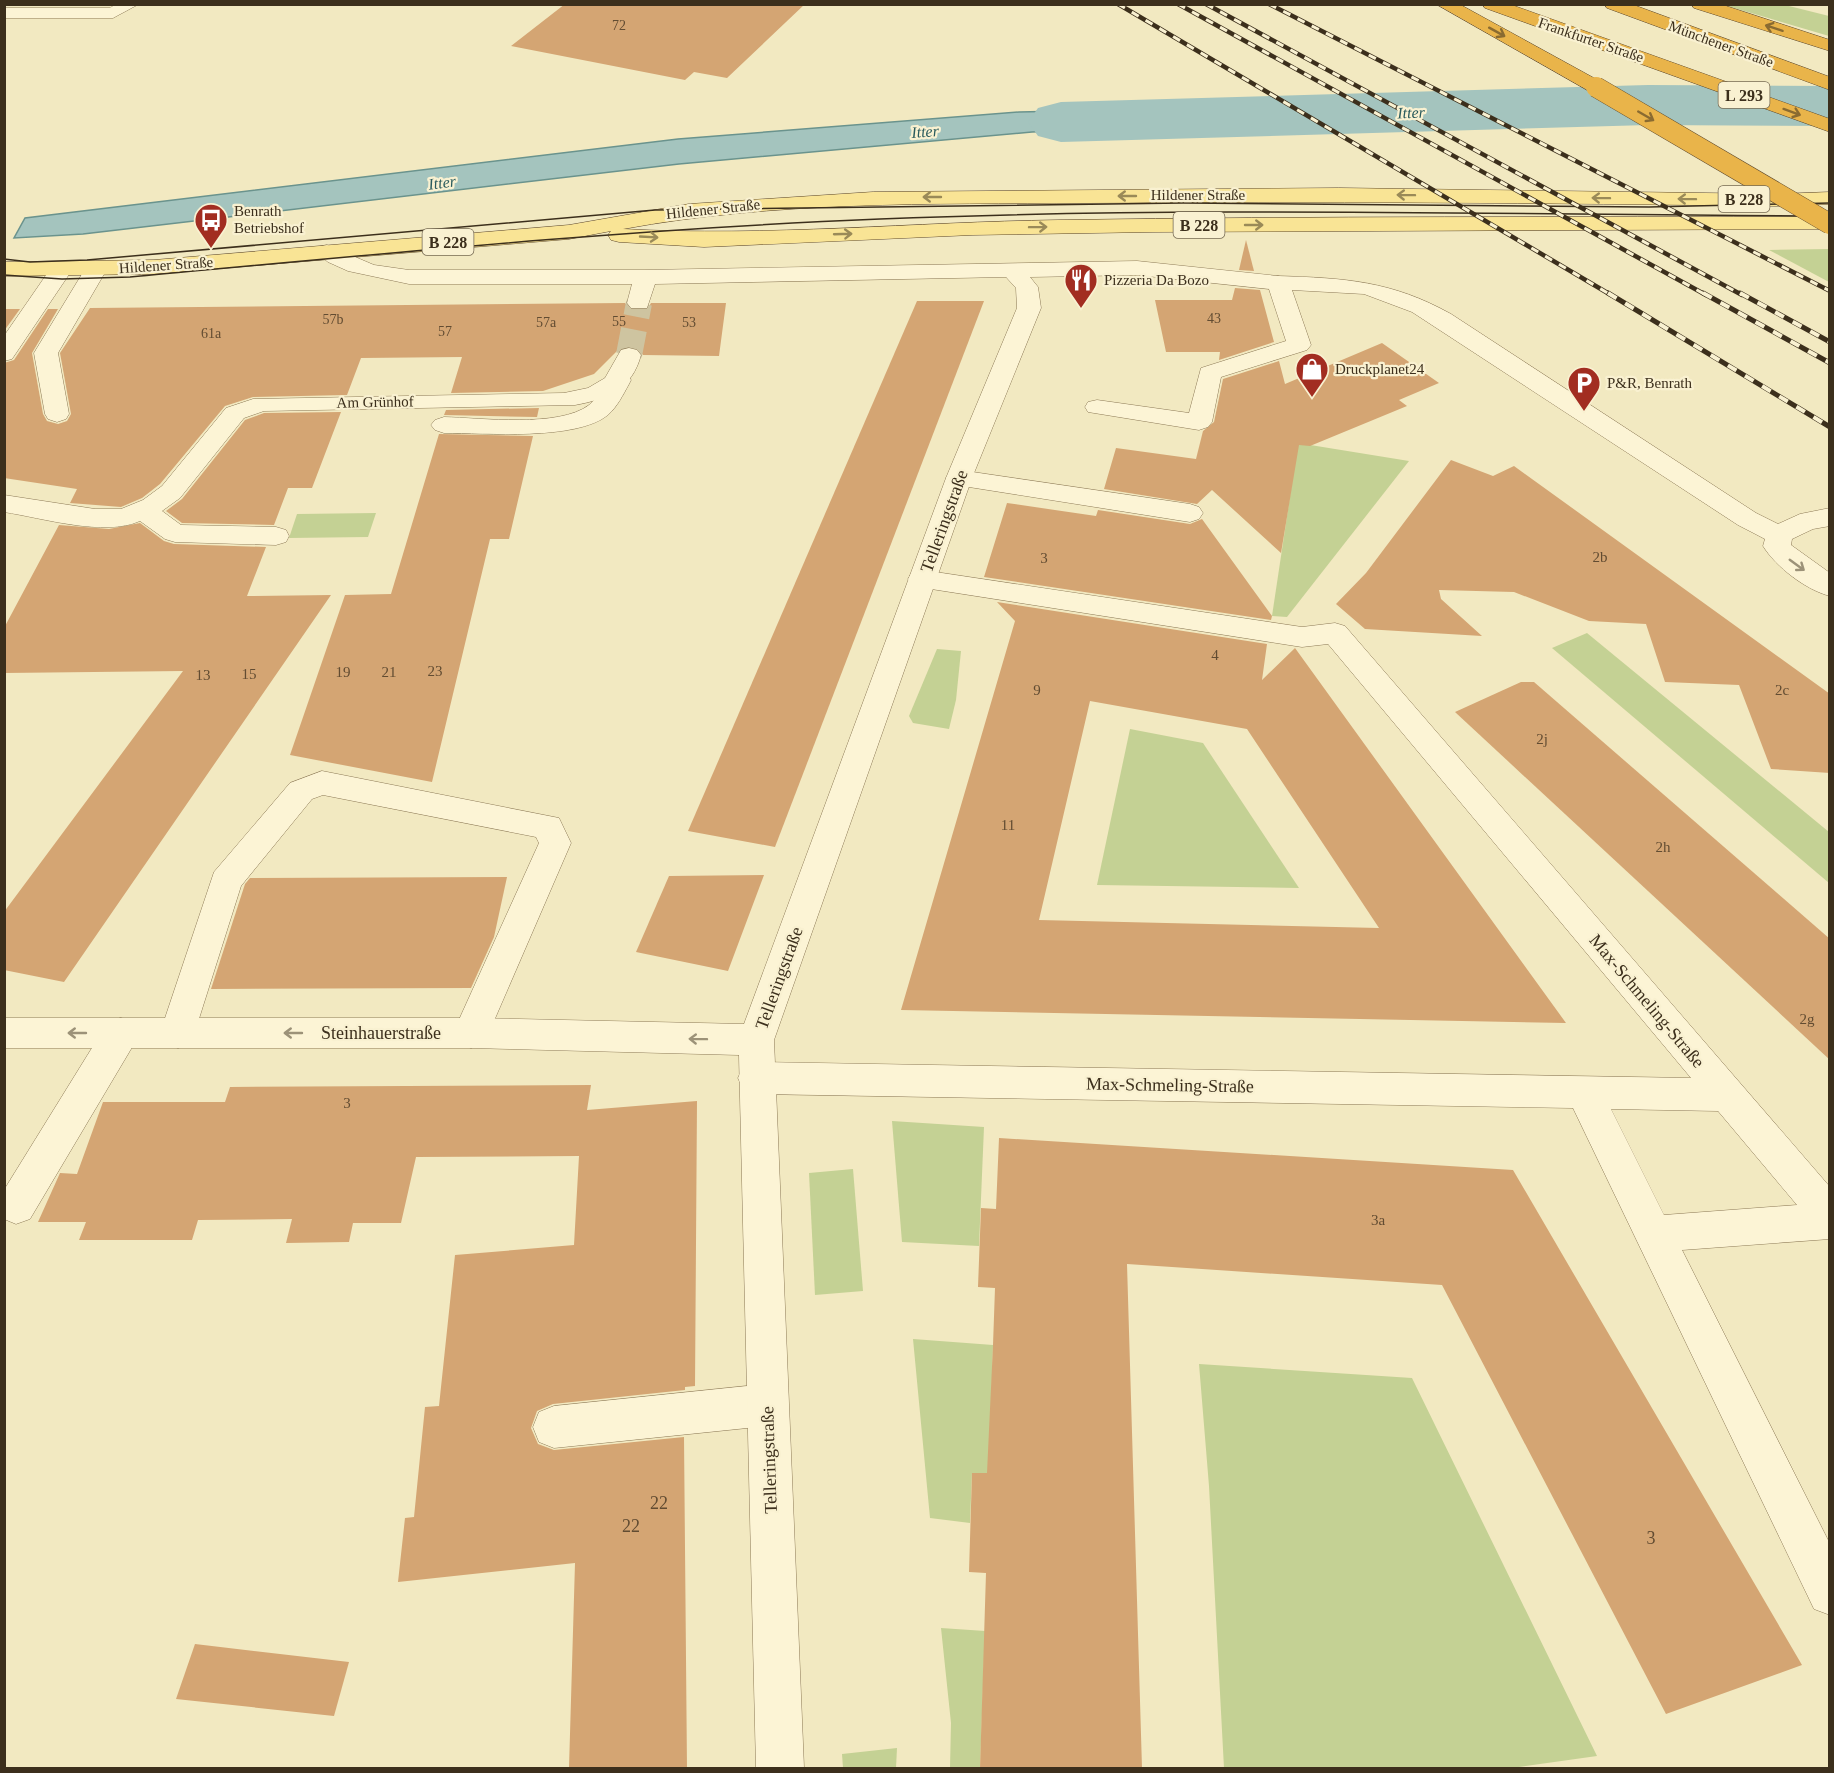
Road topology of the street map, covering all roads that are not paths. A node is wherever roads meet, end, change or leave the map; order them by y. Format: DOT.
graph roads {
  1 [pos="130,4"];
  2 [pos="1445,4"];
  3 [pos="1491,4"];
  4 [pos="1613,4"];
  5 [pos="1700,4"];
  6 [pos="4,13"];
  7 [pos="1830,46"];
  8 [pos="1830,84"];
  9 [pos="1830,126"];
  10 [pos="1830,198"];
  11 [pos="1830,223"];
  12 [pos="569,232"];
  13 [pos="327,252"];
  14 [pos="4,269"];
  15 [pos="96,269"];
  16 [pos="61,270"];
  17 [pos="1012,270"];
  18 [pos="645,277"];
  19 [pos="1278,284"];
  20 [pos="639,303"];
  21 [pos="4,354"];
  22 [pos="629,355"];
  23 [pos="619,380"];
  24 [pos="1097,407"];
  25 [pos="57,414"];
  26 [pos="444,425"];
  27 [pos="958,478"];
  28 [pos="4,503"];
  29 [pos="144,511"];
  30 [pos="1190,513"];
  31 [pos="1830,517"];
  32 [pos="276,536"];
  33 [pos="1779,536"];
  34 [pos="922,579"];
  35 [pos="1830,587"];
  36 [pos="4,1033"];
  37 [pos="122,1033"];
  38 [pos="178,1033"];
  39 [pos="471,1033"];
  40 [pos="756,1059"];
  41 [pos="1584,1092"];
  42 [pos="1727,1095"];
  43 [pos="16,1206"];
  44 [pos="1830,1216"];
  45 [pos="1830,1221"];
  46 [pos="1654,1234"];
  47 [pos="767,1405"];
  48 [pos="554,1427"];
  49 [pos="1830,1593"];
  50 [pos="780,1768"];
  1 -- 6 [label="street"];
  2 -- 11 [label="highway, one-way, bridge"];
  3 -- 9 [label="highway, Frankfurter Straße / L 293, one-way"];
  4 -- 8 [label="highway, Münchener Straße / L 293"];
  7 -- 5 [label="highway, one-way"];
  10 -- 12 [label="main road, Hildener Straße / B 228, one-way"];
  12 -- 11 [label="main road, Hildener Straße / B 228, one-way"];
  12 -- 13 [label="main road, Hildener Straße / B 228"];
  13 -- 15 [label="main road, Hildener Straße / B 228"];
  13 -- 18 [label="street, Hildener Straße"];
  14 -- 16 [label="main road, Hildener Straße / B 228"];
  15 -- 16 [label="main road, Hildener Straße / B 228"];
  15 -- 25 [label="street"];
  16 -- 21 [label="street"];
  17 -- 18 [label="street, Hildener Straße"];
  17 -- 19 [label="street, Hildener Straße"];
  17 -- 27 [label="street, Telleringstraße"];
  18 -- 20 [label="street"];
  19 -- 24 [label="street"];
  19 -- 33 [label="street, Hildener Straße"];
  22 -- 23 [label="street"];
  23 -- 26 [label="street"];
  23 -- 29 [label="street, Am Grünhof"];
  27 -- 30 [label="street"];
  27 -- 34 [label="street, Telleringstraße"];
  28 -- 29 [label="street, Am Grünhof"];
  29 -- 32 [label="street"];
  31 -- 33 [label="street"];
  33 -- 35 [label="street, one-way"];
  34 -- 40 [label="street, Telleringstraße"];
  34 -- 42 [label="street, Max-Schmeling-Straße"];
  37 -- 36 [label="street, Steinhauerstraße, one-way"];
  37 -- 38 [label="street, Steinhauerstraße"];
  37 -- 43 [label="street"];
  39 -- 38 [label="street, Steinhauerstraße, one-way"];
  38 -- 39 [label="street"];
  40 -- 39 [label="street, Steinhauerstraße, one-way"];
  40 -- 41 [label="street, Max-Schmeling-Straße"];
  40 -- 47 [label="street, Telleringstraße"];
  41 -- 42 [label="street, Max-Schmeling-Straße"];
  41 -- 46 [label="street"];
  42 -- 44 [label="street, Max-Schmeling-Straße"];
  45 -- 46 [label="street"];
  46 -- 49 [label="street"];
  47 -- 48 [label="street"];
  47 -- 50 [label="street, Telleringstraße"];
}
